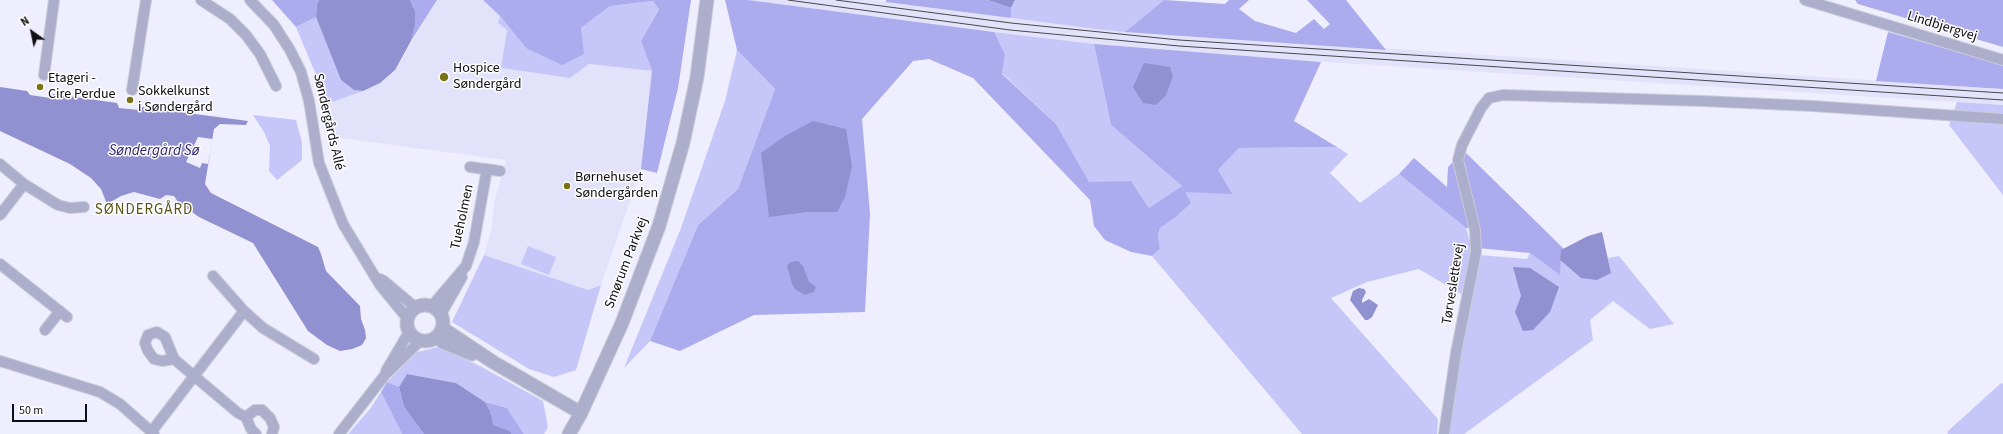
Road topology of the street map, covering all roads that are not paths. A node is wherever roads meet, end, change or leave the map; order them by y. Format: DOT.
graph roads {
  1 [pos="54,0"];
  2 [pos="146,0"];
  3 [pos="201,0"];
  4 [pos="250,0"];
  5 [pos="1805,0"];
  6 [pos="707,3"];
  7 [pos="2003,60"];
  8 [pos="44,75"];
  9 [pos="276,86"];
  10 [pos="132,90"];
  11 [pos="2003,119"];
  12 [pos="0,164"];
  13 [pos="470,167"];
  14 [pos="487,169"];
  15 [pos="500,171"];
  16 [pos="24,184"];
  17 [pos="84,207"];
  18 [pos="0,215"];
  19 [pos="0,264"];
  20 [pos="213,276"];
  21 [pos="378,279"];
  22 [pos="416,307"];
  23 [pos="436,310"];
  24 [pos="244,311"];
  25 [pos="407,318"];
  26 [pos="45,330"];
  27 [pos="409,332"];
  28 [pos="439,332"];
  29 [pos="420,341"];
  30 [pos="174,359"];
  31 [pos="314,359"];
  32 [pos="0,361"];
  33 [pos="385,375"];
  34 [pos="194,377"];
  35 [pos="582,413"];
  36 [pos="246,416"];
  37 [pos="153,433"];
  38 [pos="256,434"];
  39 [pos="272,434"];
  40 [pos="339,434"];
  41 [pos="569,434"];
  42 [pos="1444,434"];
  1 -- 8 [label="street"];
  2 -- 10 [label="street"];
  3 -- 9 [label="street"];
  4 -- 21 [label="street, Søndergårds Allé"];
  5 -- 7 [label="street, Lindbjergvej"];
  6 -- 35 [label="street, Smørum Parkvej"];
  11 -- 42 [label="street, Tørveslettevej"];
  12 -- 16 [label="street"];
  13 -- 14 [label="street, Tueholmen"];
  14 -- 15 [label="street, Tueholmen"];
  14 -- 23 [label="street, Tueholmen"];
  16 -- 17 [label="street"];
  16 -- 18 [label="street"];
  19 -- 26 [label="street"];
  20 -- 24 [label="street"];
  21 -- 22 [label="street, Søndergårds Allé"];
  21 -- 25 [label="street, Søndergårds Allé"];
  22 -- 23 [label="street"];
  22 -- 25 [label="street"];
  23 -- 28 [label="street"];
  24 -- 31 [label="street"];
  24 -- 34 [label="street"];
  25 -- 27 [label="street"];
  27 -- 29 [label="street"];
  27 -- 33 [label="street"];
  28 -- 29 [label="street"];
  28 -- 35 [label="street"];
  29 -- 33 [label="street"];
  30 -- 34 [label="street"];
  32 -- 37 [label="street"];
  33 -- 40 [label="street"];
  34 -- 36 [label="street"];
  34 -- 37 [label="street"];
  35 -- 41 [label="street, Smørum Parkvej"];
  36 -- 38 [label="street"];
  36 -- 39 [label="street"];
}
